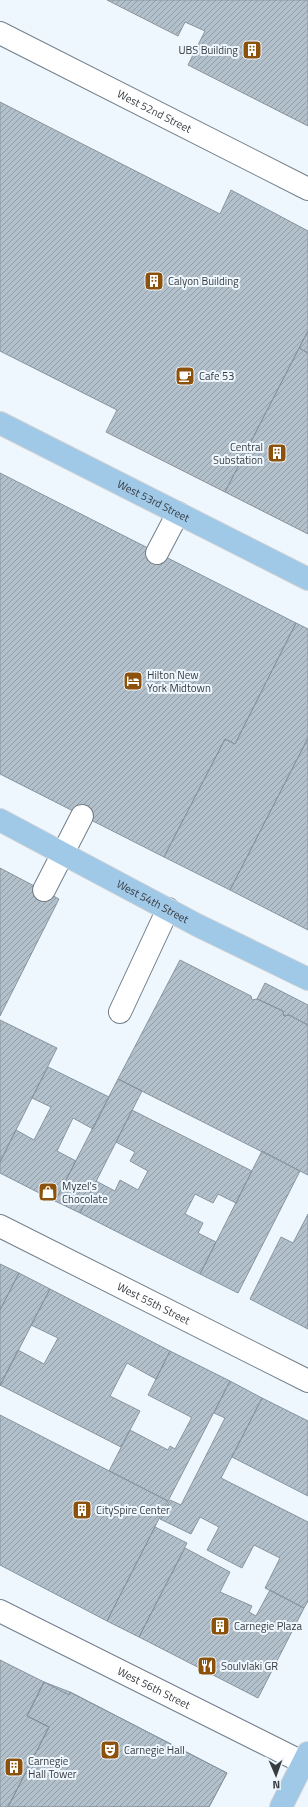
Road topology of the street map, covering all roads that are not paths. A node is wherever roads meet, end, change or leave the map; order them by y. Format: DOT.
graph roads {
  1 [pos="0,33"];
  2 [pos="308,189"];
  3 [pos="0,423"];
  4 [pos="178,513"];
  5 [pos="157,553"];
  6 [pos="308,579"];
  7 [pos="82,816"];
  8 [pos="0,820"];
  9 [pos="63,853"];
  10 [pos="44,890"];
  11 [pos="168,909"];
  12 [pos="308,979"];
  13 [pos="120,1012"];
  14 [pos="0,1226"];
  15 [pos="308,1381"];
  16 [pos="0,1611"];
  17 [pos="306,1760"];
  18 [pos="281,1807"];
  1 -- 2 [label="street, West 52nd Street"];
  3 -- 4 [label="main road, West 53rd Street"];
  4 -- 5 [label="street"];
  4 -- 6 [label="main road, West 53rd Street"];
  7 -- 9 [label="street"];
  8 -- 9 [label="main road, West 54th Street"];
  9 -- 10 [label="street"];
  9 -- 11 [label="main road, West 54th Street"];
  11 -- 12 [label="main road, West 54th Street"];
  11 -- 13 [label="street"];
  14 -- 15 [label="street, West 55th Street"];
  16 -- 17 [label="street, West 56th Street"];
  17 -- 18 [label="main road"];
}
